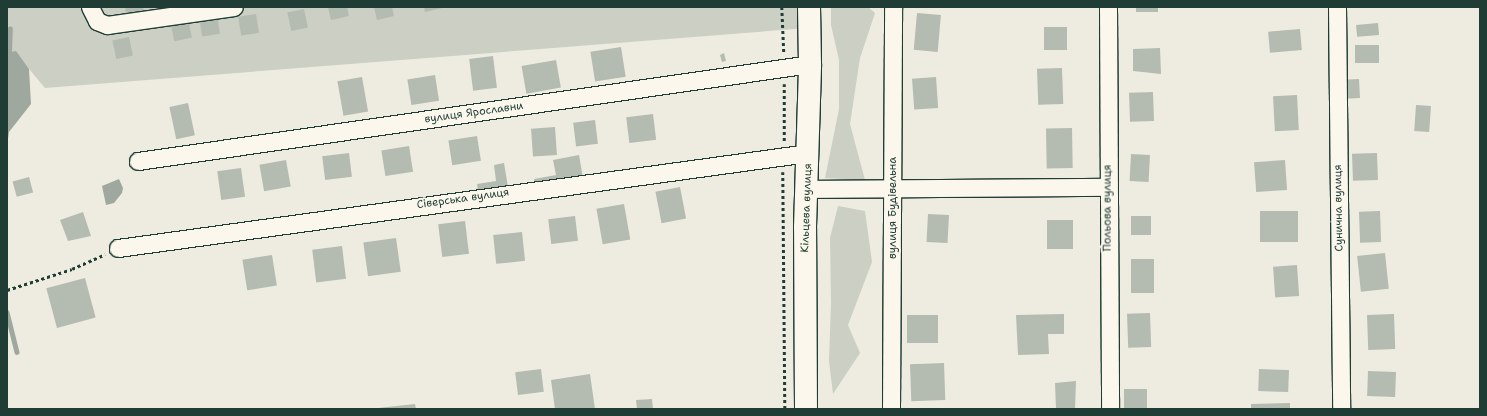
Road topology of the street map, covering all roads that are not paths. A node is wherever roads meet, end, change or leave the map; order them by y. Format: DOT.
graph roads {
  1 [pos="90,7"];
  2 [pos="234,7"];
  3 [pos="809,7"];
  4 [pos="893,7"];
  5 [pos="1108,7"];
  6 [pos="1337,7"];
  7 [pos="810,64"];
  8 [pos="808,153"];
  9 [pos="138,161"];
  10 [pos="1108,187"];
  11 [pos="807,189"];
  12 [pos="893,189"];
  13 [pos="118,248"];
  14 [pos="806,409"];
  15 [pos="891,409"];
  16 [pos="1110,409"];
  17 [pos="1341,409"];
  1 -- 2 [label="street"];
  3 -- 7 [label="main road, Кільцева вулиця"];
  4 -- 12 [label="street, вулиця Будівельна"];
  5 -- 10 [label="street, Польова вулиця"];
  6 -- 17 [label="street, Сунична вулиця"];
  7 -- 8 [label="main road, Кільцева вулиця"];
  7 -- 9 [label="street, вулиця Ярославни"];
  8 -- 11 [label="main road, Кільцева вулиця"];
  8 -- 13 [label="street, Сіверська вулиця"];
  10 -- 12 [label="street"];
  10 -- 16 [label="street, Польова вулиця"];
  11 -- 12 [label="street"];
  11 -- 14 [label="main road, Кільцева вулиця"];
  12 -- 15 [label="street, вулиця Будівельна"];
}
